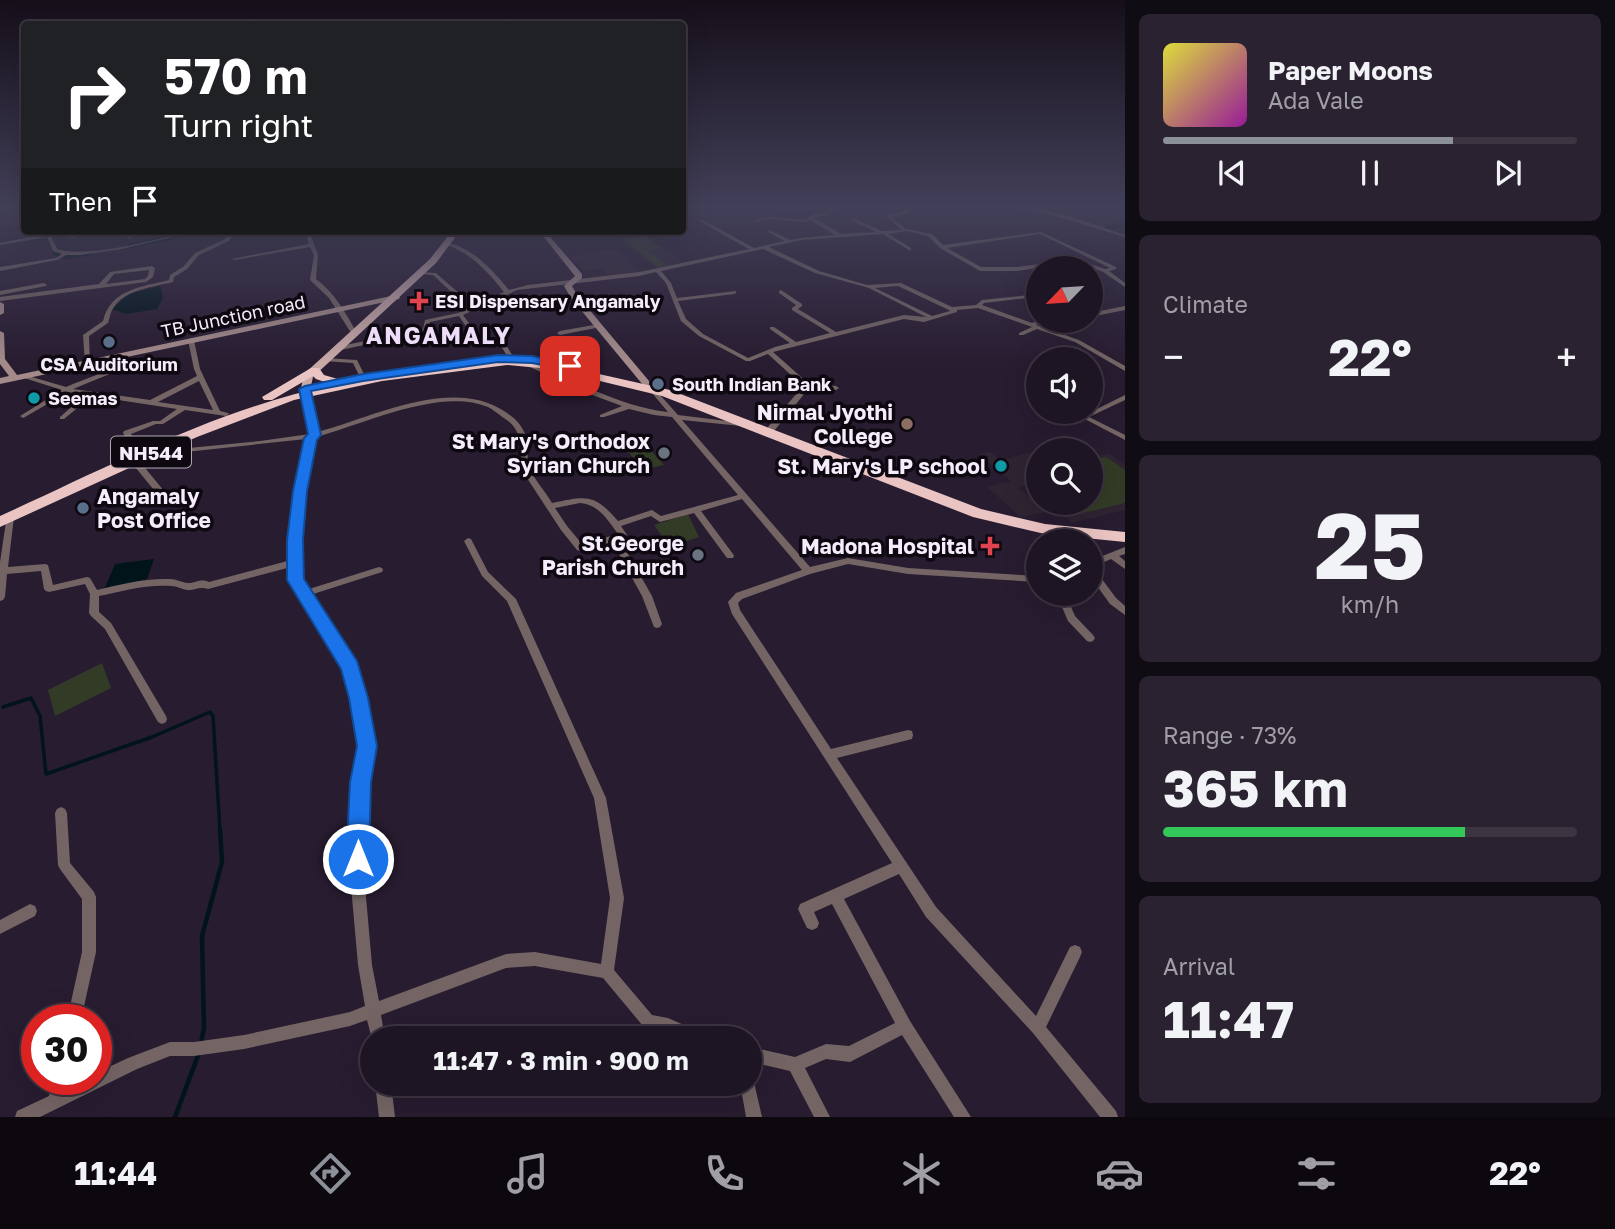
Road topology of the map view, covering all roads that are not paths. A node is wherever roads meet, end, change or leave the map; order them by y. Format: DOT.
graph roads {
  1 [pos="56,259"];
  2 [pos="193,259"];
  3 [pos="316,259"];
  4 [pos="434,259"];
  5 [pos="476,259"];
  6 [pos="565,259"];
  7 [pos="712,259"];
  8 [pos="790,259"];
  9 [pos="963,259"];
  10 [pos="1095,259"];
  11 [pos="0,269"];
  12 [pos="658,271"];
  13 [pos="1105,271"];
  14 [pos="421,273"];
  15 [pos="571,283"];
  16 [pos="44,285"];
  17 [pos="1125,285"];
  18 [pos="101,286"];
  19 [pos="871,288"];
  20 [pos="734,292"];
  21 [pos="781,292"];
  22 [pos="0,293"];
  23 [pos="508,293"];
  24 [pos="1026,296"];
  25 [pos="396,297"];
  26 [pos="676,300"];
  27 [pos="0,301"];
  28 [pos="480,306"];
  29 [pos="978,306"];
  30 [pos="1125,308"];
  31 [pos="342,309"];
  32 [pos="954,310"];
  33 [pos="1103,312"];
  34 [pos="0,313"];
  35 [pos="460,314"];
  36 [pos="932,318"];
  37 [pos="1026,323"];
  38 [pos="599,326"];
  39 [pos="772,328"];
  40 [pos="471,330"];
  41 [pos="1026,330"];
  42 [pos="560,333"];
  43 [pos="1053,333"];
  44 [pos="835,334"];
  45 [pos="1021,334"];
  46 [pos="0,335"];
  47 [pos="355,335"];
  48 [pos="499,338"];
  49 [pos="191,340"];
  50 [pos="795,344"];
  51 [pos="341,348"];
  52 [pos="769,352"];
  53 [pos="118,356"];
  54 [pos="326,360"];
  55 [pos="517,360"];
  56 [pos="87,363"];
  57 [pos="315,369"];
  58 [pos="1125,369"];
  59 [pos="19,377"];
  60 [pos="201,377"];
  61 [pos="363,377"];
  62 [pos="0,381"];
  63 [pos="337,382"];
  64 [pos="649,386"];
  65 [pos="807,387"];
  66 [pos="836,388"];
  67 [pos="68,390"];
  68 [pos="307,391"];
  69 [pos="91,393"];
  70 [pos="1125,397"];
  71 [pos="255,403"];
  72 [pos="148,404"];
  73 [pos="631,406"];
  74 [pos="183,408"];
  75 [pos="221,413"];
  76 [pos="23,416"];
  77 [pos="602,416"];
  78 [pos="674,416"];
  79 [pos="62,418"];
  80 [pos="749,425"];
  81 [pos="771,429"];
  82 [pos="314,435"];
  83 [pos="1125,438"];
  84 [pos="161,448"];
  85 [pos="136,457"];
  86 [pos="161,493"];
  87 [pos="744,496"];
  88 [pos="549,506"];
  89 [pos="693,511"];
  90 [pos="4,518"];
  91 [pos="616,525"];
  92 [pos="1125,530"];
  93 [pos="1125,537"];
  94 [pos="615,539"];
  95 [pos="468,541"];
  96 [pos="1125,550"];
  97 [pos="721,552"];
  98 [pos="1112,555"];
  99 [pos="730,556"];
  100 [pos="1103,560"];
  101 [pos="296,562"];
  102 [pos="1125,566"];
  103 [pos="4,570"];
  104 [pos="379,570"];
  105 [pos="808,571"];
  106 [pos="1026,578"];
  107 [pos="1103,586"];
  108 [pos="95,594"];
  109 [pos="303,594"];
  110 [pos="0,597"];
  111 [pos="1066,606"];
  112 [pos="1125,611"];
  113 [pos="657,624"];
  114 [pos="1090,638"];
  115 [pos="162,719"];
  116 [pos="908,734"];
  117 [pos="830,754"];
  118 [pos="61,813"];
  119 [pos="901,866"];
  120 [pos="835,896"];
  121 [pos="30,911"];
  122 [pos="811,923"];
  123 [pos="0,927"];
  124 [pos="1075,952"];
  125 [pos="607,972"];
  126 [pos="78,1004"];
  127 [pos="375,1008"];
  128 [pos="377,1026"];
  129 [pos="670,1026"];
  130 [pos="905,1026"];
  131 [pos="1038,1028"];
  132 [pos="762,1058"];
  133 [pos="795,1065"];
  134 [pos="57,1095"];
  135 [pos="385,1096"];
  136 [pos="750,1096"];
  137 [pos="56,1101"];
  138 [pos="23,1117"];
  139 [pos="387,1117"];
  140 [pos="754,1117"];
  141 [pos="822,1117"];
  142 [pos="963,1117"];
  143 [pos="1110,1117"];
  1 -- 11 [label="street"];
  2 -- 56 [label="street"];
  3 -- 31 [label="street"];
  4 -- 14 [label="main road"];
  5 -- 23 [label="street"];
  6 -- 15 [label="main road"];
  7 -- 12 [label="street"];
  8 -- 19 [label="street"];
  9 -- 13 [label="street"];
  10 -- 13 [label="street"];
  12 -- 15 [label="street"];
  12 -- 26 [label="street"];
  13 -- 17 [label="street"];
  14 -- 25 [label="main road"];
  14 -- 28 [label="street"];
  15 -- 23 [label="street"];
  15 -- 38 [label="main road"];
  16 -- 22 [label="street"];
  18 -- 18 [label="street"];
  18 -- 27 [label="street"];
  19 -- 32 [label="street"];
  19 -- 36 [label="street"];
  20 -- 26 [label="street"];
  21 -- 44 [label="street"];
  23 -- 28 [label="street"];
  24 -- 29 [label="street"];
  25 -- 31 [label="main road, TB Junction road"];
  25 -- 47 [label="main road"];
  26 -- 52 [label="street"];
  27 -- 34 [label="main road"];
  28 -- 35 [label="street"];
  29 -- 32 [label="street"];
  29 -- 37 [label="street"];
  30 -- 33 [label="street"];
  31 -- 47 [label="street"];
  31 -- 49 [label="main road, TB Junction road"];
  32 -- 36 [label="street"];
  35 -- 40 [label="street"];
  35 -- 51 [label="street"];
  36 -- 44 [label="street"];
  38 -- 42 [label="street"];
  38 -- 64 [label="main road"];
  39 -- 50 [label="street"];
  41 -- 45 [label="street"];
  43 -- 58 [label="street"];
  44 -- 50 [label="street"];
  46 -- 59 [label="main road"];
  47 -- 51 [label="main road"];
  48 -- 55 [label="street"];
  49 -- 53 [label="main road, TB Junction road"];
  49 -- 60 [label="street"];
  50 -- 52 [label="street"];
  51 -- 54 [label="main road"];
  52 -- 65 [label="street"];
  53 -- 56 [label="main road, TB Junction road"];
  53 -- 67 [label="street"];
  54 -- 57 [label="main road"];
  54 -- 61 [label="street"];
  55 -- 61 [label="highway, NH544"];
  55 -- 64 [label="highway, NH544"];
  55 -- 68 [label="highway, NH544"];
  55 -- 73 [label="street"];
  56 -- 59 [label="main road, TB Junction road"];
  57 -- 63 [label="highway"];
  57 -- 68 [label="main road"];
  57 -- 71 [label="highway"];
  59 -- 62 [label="main road, TB Junction road"];
  59 -- 67 [label="street"];
  60 -- 72 [label="street"];
  60 -- 75 [label="street"];
  61 -- 63 [label="highway, NH544"];
  63 -- 68 [label="highway, NH544"];
  64 -- 78 [label="street"];
  64 -- 80 [label="highway, NH544"];
  64 -- 81 [label="highway, NH544"];
  65 -- 66 [label="street"];
  65 -- 81 [label="street"];
  67 -- 69 [label="street"];
  67 -- 76 [label="street"];
  68 -- 71 [label="highway, NH544"];
  68 -- 82 [label="street"];
  68 -- 84 [label="highway, NH544"];
  69 -- 72 [label="street"];
  69 -- 79 [label="street"];
  70 -- 83 [label="street"];
  71 -- 75 [label="highway, NH544"];
  72 -- 74 [label="street"];
  73 -- 77 [label="street"];
  73 -- 78 [label="street"];
  74 -- 75 [label="street"];
  74 -- 85 [label="street"];
  75 -- 85 [label="highway, NH544"];
  78 -- 80 [label="street"];
  78 -- 87 [label="street"];
  80 -- 93 [label="highway, NH544"];
  81 -- 92 [label="highway, NH544"];
  82 -- 84 [label="street"];
  82 -- 88 [label="street"];
  82 -- 101 [label="street"];
  84 -- 85 [label="highway, NH544"];
  85 -- 86 [label="street"];
  85 -- 90 [label="highway, NH544"];
  87 -- 89 [label="street"];
  87 -- 105 [label="street"];
  88 -- 91 [label="street"];
  88 -- 94 [label="street"];
  89 -- 91 [label="street"];
  89 -- 97 [label="street"];
  89 -- 99 [label="street"];
  90 -- 103 [label="street"];
  91 -- 94 [label="street"];
  94 -- 113 [label="street"];
  95 -- 125 [label="street"];
  96 -- 98 [label="street"];
  98 -- 100 [label="street"];
  98 -- 102 [label="street"];
  101 -- 108 [label="street"];
  101 -- 109 [label="street"];
  103 -- 108 [label="street"];
  103 -- 110 [label="street"];
  104 -- 109 [label="street"];
  105 -- 106 [label="street"];
  105 -- 117 [label="street"];
  107 -- 112 [label="street"];
  108 -- 115 [label="street"];
  109 -- 127 [label="street"];
  111 -- 114 [label="street"];
  116 -- 117 [label="street"];
  117 -- 119 [label="street"];
  118 -- 126 [label="street"];
  119 -- 120 [label="street"];
  119 -- 131 [label="street"];
  120 -- 122 [label="street"];
  120 -- 130 [label="street"];
  121 -- 123 [label="street"];
  124 -- 131 [label="street"];
  125 -- 127 [label="street"];
  125 -- 129 [label="street"];
  127 -- 128 [label="street"];
  127 -- 137 [label="street"];
  130 -- 133 [label="street"];
  130 -- 142 [label="street"];
  131 -- 143 [label="street"];
  132 -- 133 [label="street"];
  133 -- 141 [label="street"];
  134 -- 137 [label="street"];
  135 -- 139 [label="street"];
  136 -- 140 [label="street"];
  137 -- 138 [label="street"];
}
